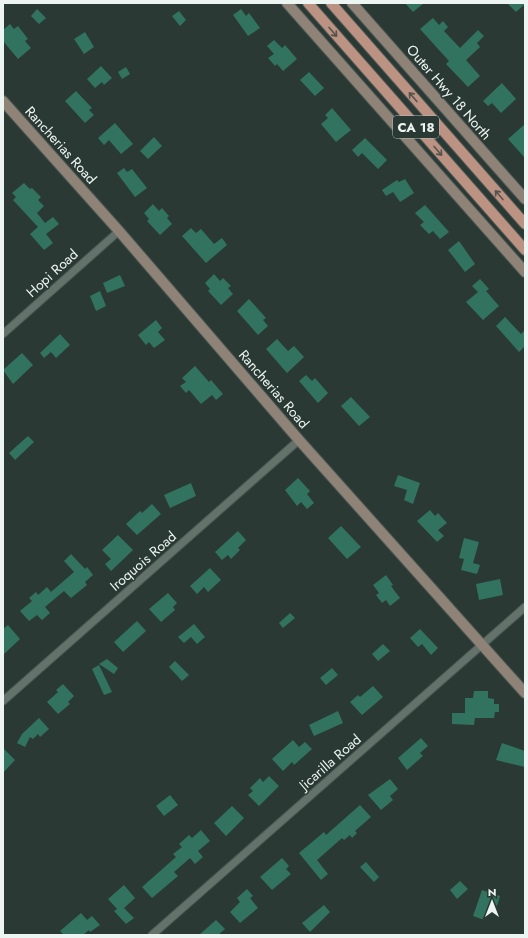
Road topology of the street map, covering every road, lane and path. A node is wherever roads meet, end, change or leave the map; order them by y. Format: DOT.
graph roads {
  1 [pos="287,3"];
  2 [pos="308,3"];
  3 [pos="331,3"];
  4 [pos="352,3"];
  5 [pos="3,101"];
  6 [pos="525,199"];
  7 [pos="525,224"];
  8 [pos="119,231"];
  9 [pos="525,250"];
  10 [pos="525,272"];
  11 [pos="3,334"];
  12 [pos="299,440"];
  13 [pos="525,607"];
  14 [pos="483,645"];
  15 [pos="525,693"];
  16 [pos="3,701"];
  17 [pos="152,935"];
  1 -- 10 [label="street"];
  2 -- 9 [label="main road, CA 18, one-way"];
  7 -- 3 [label="main road, CA 18, one-way"];
  4 -- 6 [label="street, Outer Hwy 18 North"];
  5 -- 8 [label="street, Rancherias Road"];
  8 -- 11 [label="street, Hopi Road"];
  8 -- 12 [label="street, Rancherias Road"];
  12 -- 14 [label="street, Rancherias Road"];
  12 -- 16 [label="street, Iroquois Road"];
  13 -- 14 [label="street, Jicarilla Road"];
  14 -- 15 [label="street, Rancherias Road"];
  14 -- 17 [label="street, Jicarilla Road"];
}
